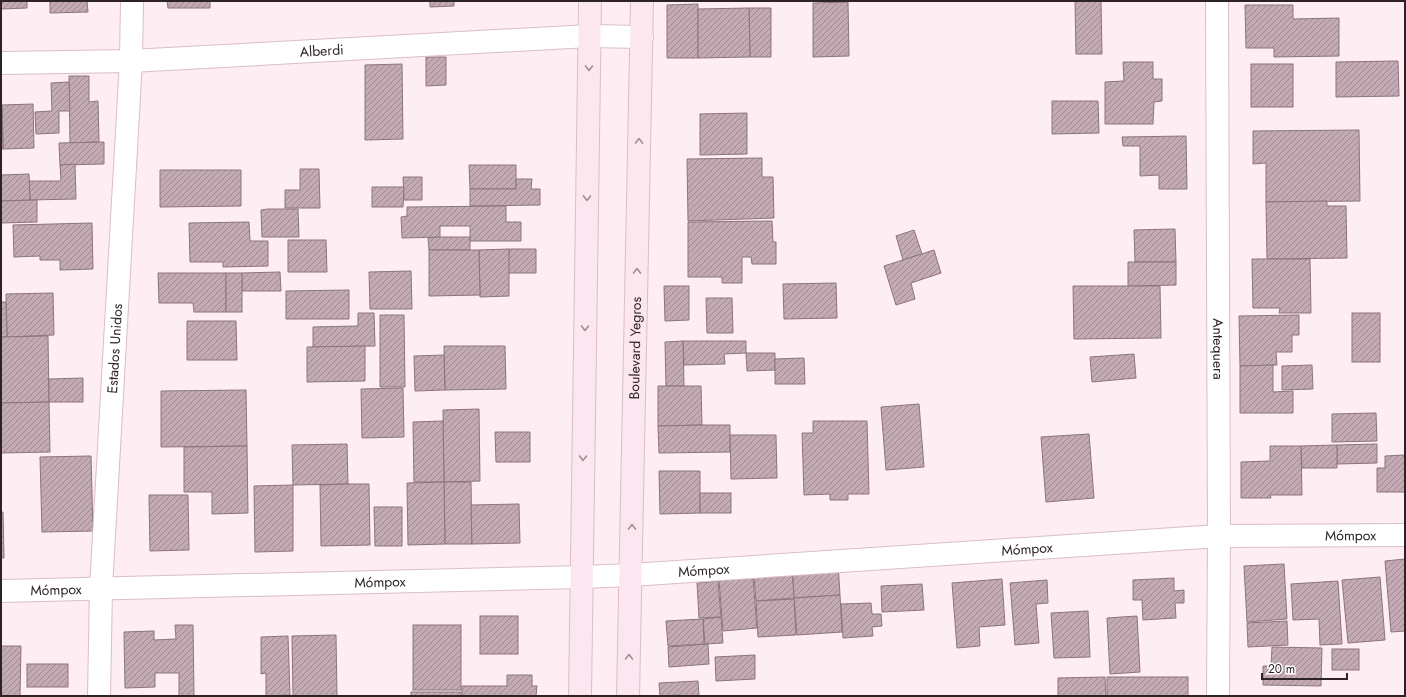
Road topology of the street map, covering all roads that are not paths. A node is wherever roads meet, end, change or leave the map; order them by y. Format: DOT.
graph roads {
  1 [pos="132,1"];
  2 [pos="590,1"];
  3 [pos="642,1"];
  4 [pos="1217,1"];
  5 [pos="589,36"];
  6 [pos="642,37"];
  7 [pos="131,61"];
  8 [pos="1,63"];
  9 [pos="1405,535"];
  10 [pos="1219,536"];
  11 [pos="631,575"];
  12 [pos="582,577"];
  13 [pos="101,588"];
  14 [pos="1,591"];
  15 [pos="99,696"];
  16 [pos="580,696"];
  17 [pos="628,696"];
  18 [pos="1218,696"];
  1 -- 7 [label="street, Estados Unidos"];
  2 -- 5 [label="main road"];
  3 -- 6 [label="main road, Boulevard Yegros"];
  4 -- 10 [label="street, Antequera"];
  5 -- 6 [label="street, Alberdi"];
  5 -- 7 [label="street, Alberdi"];
  5 -- 12 [label="main road, one-way"];
  11 -- 6 [label="main road, Boulevard Yegros, one-way"];
  7 -- 8 [label="street, Alberdi"];
  7 -- 13 [label="street, Estados Unidos"];
  9 -- 10 [label="street, Mómpox"];
  10 -- 11 [label="street, Mómpox"];
  10 -- 18 [label="street, Antequera"];
  11 -- 12 [label="street, Mómpox"];
  17 -- 11 [label="main road, Boulevard Yegros, one-way"];
  12 -- 13 [label="street, Mómpox"];
  12 -- 16 [label="main road"];
  13 -- 14 [label="street, Mómpox"];
  13 -- 15 [label="street, Estados Unidos"];
}
